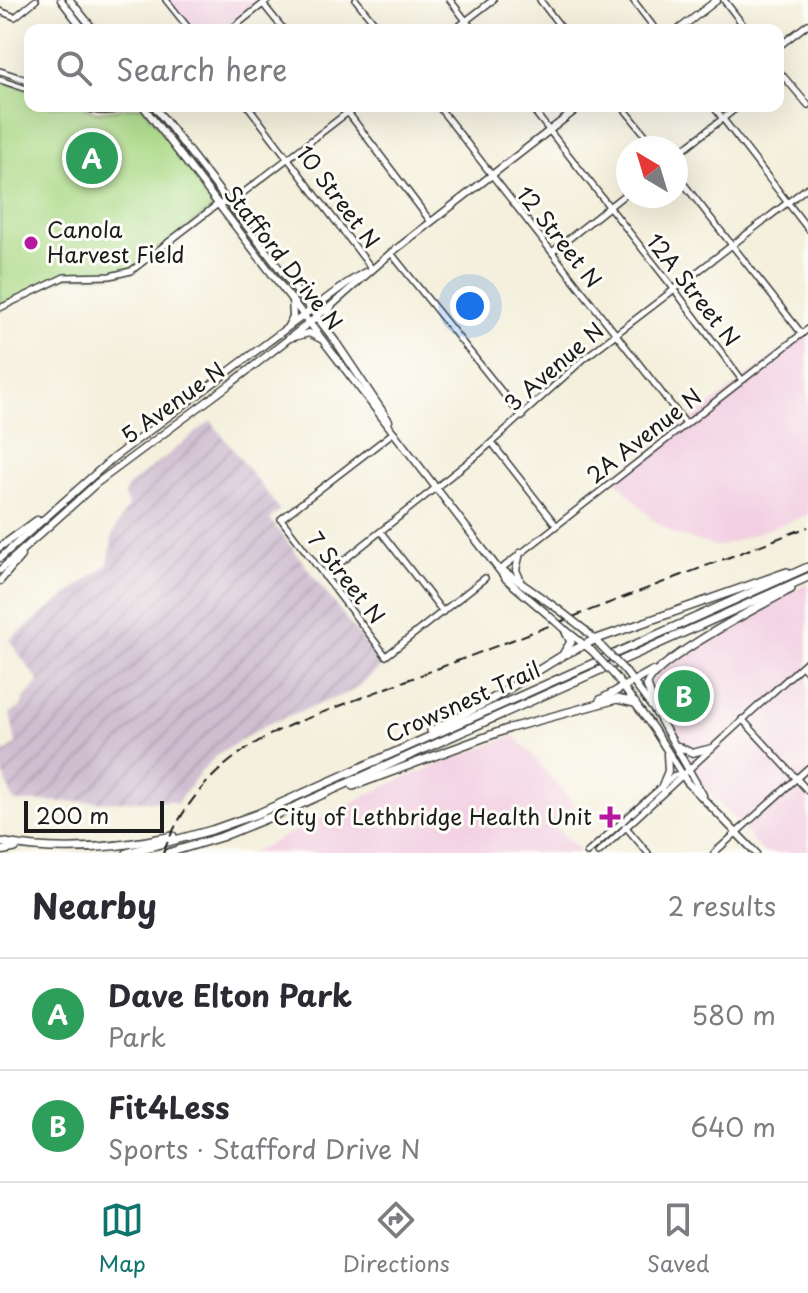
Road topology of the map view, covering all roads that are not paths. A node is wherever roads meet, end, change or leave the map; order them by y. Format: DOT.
graph roads {
  1 [pos="36,0"];
  2 [pos="61,0"];
  3 [pos="70,0"];
  4 [pos="166,0"];
  5 [pos="356,0"];
  6 [pos="450,0"];
  7 [pos="493,0"];
  8 [pos="540,0"];
  9 [pos="633,0"];
  10 [pos="717,0"];
  11 [pos="724,0"];
  12 [pos="266,2"];
  13 [pos="0,11"];
  14 [pos="466,21"];
  15 [pos="79,24"];
  16 [pos="89,24"];
  17 [pos="185,24"];
  18 [pos="238,24"];
  19 [pos="280,24"];
  20 [pos="375,24"];
  21 [pos="462,24"];
  22 [pos="468,24"];
  23 [pos="558,24"];
  24 [pos="651,24"];
  25 [pos="686,24"];
  26 [pos="742,24"];
  27 [pos="808,24"];
  28 [pos="784,42"];
  29 [pos="0,71"];
  30 [pos="784,78"];
  31 [pos="24,79"];
  32 [pos="0,80"];
  33 [pos="24,88"];
  34 [pos="808,104"];
  35 [pos="148,112"];
  36 [pos="159,112"];
  37 [pos="253,112"];
  38 [pos="348,112"];
  39 [pos="443,112"];
  40 [pos="535,112"];
  41 [pos="573,112"];
  42 [pos="627,112"];
  43 [pos="718,112"];
  44 [pos="732,112"];
  45 [pos="723,119"];
  46 [pos="549,131"];
  47 [pos="646,136"];
  48 [pos="688,146"];
  49 [pos="289,159"];
  50 [pos="491,176"];
  51 [pos="808,187"];
  52 [pos="688,189"];
  53 [pos="616,202"];
  54 [pos="788,202"];
  55 [pos="230,203"];
  56 [pos="218,204"];
  57 [pos="608,208"];
  58 [pos="431,222"];
  59 [pos="808,229"];
  60 [pos="732,246"];
  61 [pos="552,252"];
  62 [pos="391,253"];
  63 [pos="372,269"];
  64 [pos="674,289"];
  65 [pos="292,299"];
  66 [pos="332,305"];
  67 [pos="0,308"];
  68 [pos="310,316"];
  69 [pos="808,329"];
  70 [pos="285,330"];
  71 [pos="330,334"];
  72 [pos="802,334"];
  73 [pos="616,335"];
  74 [pos="287,339"];
  75 [pos="326,343"];
  76 [pos="742,380"];
  77 [pos="522,417"];
  78 [pos="686,424"];
  79 [pos="394,432"];
  80 [pos="492,443"];
  81 [pos="437,488"];
  82 [pos="50,512"];
  83 [pos="556,525"];
  84 [pos="381,532"];
  85 [pos="36,537"];
  86 [pos="0,547"];
  87 [pos="520,553"];
  88 [pos="0,558"];
  89 [pos="808,566"];
  90 [pos="501,569"];
  91 [pos="0,570"];
  92 [pos="324,576"];
  93 [pos="485,578"];
  94 [pos="808,579"];
  95 [pos="0,581"];
  96 [pos="522,582"];
  97 [pos="443,612"];
  98 [pos="569,634"];
  99 [pos="594,640"];
  100 [pos="583,645"];
  101 [pos="560,657"];
  102 [pos="671,660"];
  103 [pos="808,660"];
  104 [pos="802,666"];
  105 [pos="808,673"];
  106 [pos="633,680"];
  107 [pos="624,686"];
  108 [pos="635,703"];
  109 [pos="589,705"];
  110 [pos="657,714"];
  111 [pos="742,719"];
  112 [pos="672,741"];
  113 [pos="665,747"];
  114 [pos="712,748"];
  115 [pos="808,768"];
  116 [pos="684,772"];
  117 [pos="797,778"];
  118 [pos="336,779"];
  119 [pos="661,788"];
  120 [pos="808,791"];
  121 [pos="290,809"];
  122 [pos="257,814"];
  123 [pos="624,825"];
  124 [pos="737,833"];
  125 [pos="0,842"];
  126 [pos="21,847"];
  127 [pos="0,851"];
  128 [pos="127,853"];
  129 [pos="168,853"];
  130 [pos="183,853"];
  131 [pos="587,853"];
  132 [pos="598,853"];
  133 [pos="648,853"];
  134 [pos="714,853"];
  135 [pos="756,853"];
  1 -- 13 [label="street"];
  2 -- 15 [label="main road"];
  3 -- 16 [label="main road"];
  4 -- 17 [label="street"];
  5 -- 20 [label="street"];
  6 -- 14 [label="street"];
  7 -- 14 [label="street"];
  8 -- 23 [label="street"];
  9 -- 24 [label="street"];
  10 -- 25 [label="main road"];
  11 -- 26 [label="street"];
  12 -- 18 [label="street"];
  12 -- 19 [label="street"];
  14 -- 21 [label="street"];
  14 -- 22 [label="street"];
  27 -- 28 [label="street"];
  29 -- 31 [label="street"];
  30 -- 34 [label="street"];
  32 -- 33 [label="street"];
  35 -- 56 [label="main road, Stafford Drive N"];
  36 -- 55 [label="main road, Stafford Drive N"];
  37 -- 49 [label="street, 10 Street N"];
  38 -- 49 [label="street"];
  38 -- 58 [label="street"];
  39 -- 50 [label="street, 12 Street N"];
  40 -- 46 [label="street, 12A Street N"];
  41 -- 46 [label="main road, 5 Avenue N"];
  42 -- 47 [label="street"];
  43 -- 45 [label="street"];
  44 -- 45 [label="street"];
  45 -- 48 [label="street"];
  45 -- 54 [label="street"];
  46 -- 50 [label="main road, 5 Avenue N"];
  46 -- 57 [label="street, 12A Street N"];
  49 -- 55 [label="street"];
  49 -- 63 [label="street, 10 Street N"];
  50 -- 58 [label="main road, 5 Avenue N"];
  50 -- 61 [label="street, 12 Street N"];
  51 -- 54 [label="street, 3 Avenue N"];
  52 -- 60 [label="street"];
  53 -- 57 [label="street"];
  54 -- 59 [label="street"];
  54 -- 60 [label="street, 3 Avenue N"];
  55 -- 56 [label="street"];
  55 -- 68 [label="main road, Stafford Drive N"];
  56 -- 65 [label="main road, Stafford Drive N"];
  56 -- 67 [label="street"];
  57 -- 61 [label="street"];
  57 -- 64 [label="street, 12A Street N"];
  58 -- 62 [label="main road, 5 Avenue N"];
  60 -- 64 [label="street, 3 Avenue N"];
  60 -- 72 [label="street"];
  61 -- 73 [label="street, 12 Street N"];
  62 -- 63 [label="main road, 5 Avenue N"];
  62 -- 77 [label="street, 10 Street N"];
  63 -- 66 [label="main road, 5 Avenue N"];
  63 -- 68 [label="main road, 5 Avenue N"];
  64 -- 73 [label="street, 3 Avenue N"];
  64 -- 76 [label="street, 12A Street N"];
  65 -- 68 [label="main road, Stafford Drive N"];
  65 -- 70 [label="main road"];
  66 -- 68 [label="main road, 5 Avenue N"];
  66 -- 71 [label="main road"];
  68 -- 70 [label="main road, 5 Avenue N"];
  68 -- 71 [label="main road, Stafford Drive N"];
  68 -- 74 [label="main road, 5 Avenue N"];
  68 -- 75 [label="main road, Stafford Drive N"];
  69 -- 72 [label="street, 2A Avenue N"];
  70 -- 82 [label="main road, 5 Avenue N"];
  71 -- 79 [label="main road, Stafford Drive N"];
  72 -- 76 [label="street, 2A Avenue N"];
  73 -- 77 [label="street, 3 Avenue N"];
  73 -- 78 [label="street, 12 Street N"];
  74 -- 75 [label="main road"];
  74 -- 85 [label="main road, 5 Avenue N"];
  75 -- 79 [label="main road, Stafford Drive N"];
  76 -- 78 [label="street, 2A Avenue N"];
  77 -- 80 [label="street, 3 Avenue N"];
  78 -- 83 [label="street, 2A Avenue N"];
  79 -- 81 [label="main road, Stafford Drive N"];
  79 -- 92 [label="street, 7 Street N"];
  80 -- 81 [label="street, 3 Avenue N"];
  80 -- 83 [label="street"];
  81 -- 84 [label="street, 3 Avenue N"];
  81 -- 90 [label="main road, Stafford Drive N"];
  82 -- 86 [label="main road"];
  82 -- 88 [label="main road, 5 Avenue N"];
  83 -- 87 [label="street, 2A Avenue N"];
  84 -- 92 [label="street, 3 Avenue N"];
  84 -- 97 [label="street"];
  85 -- 91 [label="main road, 5 Avenue N"];
  85 -- 95 [label="main road"];
  87 -- 90 [label="street, 2A Avenue N"];
  87 -- 96 [label="main road"];
  89 -- 99 [label="highway"];
  89 -- 118 [label="highway, Crowsnest Trail"];
  90 -- 96 [label="main road, Stafford Drive N"];
  90 -- 98 [label="main road, Stafford Drive N, bridge"];
  92 -- 97 [label="street, 7 Street N"];
  93 -- 97 [label="street"];
  94 -- 102 [label="highway"];
  94 -- 121 [label="highway, Crowsnest Trail"];
  96 -- 99 [label="main road, Stafford Drive N, bridge"];
  98 -- 100 [label="main road, Stafford Drive N"];
  98 -- 101 [label="highway"];
  99 -- 100 [label="highway"];
  99 -- 106 [label="main road, Stafford Drive N, bridge"];
  100 -- 101 [label="highway"];
  100 -- 107 [label="main road, Stafford Drive N, bridge"];
  101 -- 118 [label="highway"];
  102 -- 106 [label="highway"];
  102 -- 110 [label="highway"];
  103 -- 104 [label="street"];
  104 -- 105 [label="street"];
  104 -- 111 [label="street"];
  106 -- 107 [label="highway"];
  106 -- 110 [label="main road, Stafford Drive N"];
  107 -- 108 [label="main road, Stafford Drive N"];
  107 -- 109 [label="highway"];
  108 -- 109 [label="highway"];
  108 -- 113 [label="main road, Stafford Drive N"];
  109 -- 121 [label="highway"];
  110 -- 112 [label="main road, Stafford Drive N"];
  111 -- 114 [label="street"];
  111 -- 117 [label="street"];
  112 -- 114 [label="main road"];
  112 -- 116 [label="main road, Stafford Drive N"];
  113 -- 116 [label="main road, Stafford Drive N"];
  113 -- 119 [label="main road"];
  114 -- 116 [label="street"];
  115 -- 117 [label="street"];
  116 -- 119 [label="street"];
  116 -- 123 [label="street"];
  116 -- 124 [label="main road"];
  117 -- 120 [label="street"];
  117 -- 124 [label="street"];
  118 -- 122 [label="highway, Crowsnest Trail"];
  119 -- 123 [label="street"];
  121 -- 129 [label="highway, Crowsnest Trail"];
  121 -- 130 [label="highway"];
  122 -- 126 [label="highway"];
  122 -- 128 [label="highway, Crowsnest Trail"];
  123 -- 131 [label="street"];
  123 -- 132 [label="street"];
  123 -- 133 [label="street"];
  124 -- 134 [label="street"];
  124 -- 135 [label="main road"];
  125 -- 126 [label="highway"];
  126 -- 127 [label="highway"];
}
